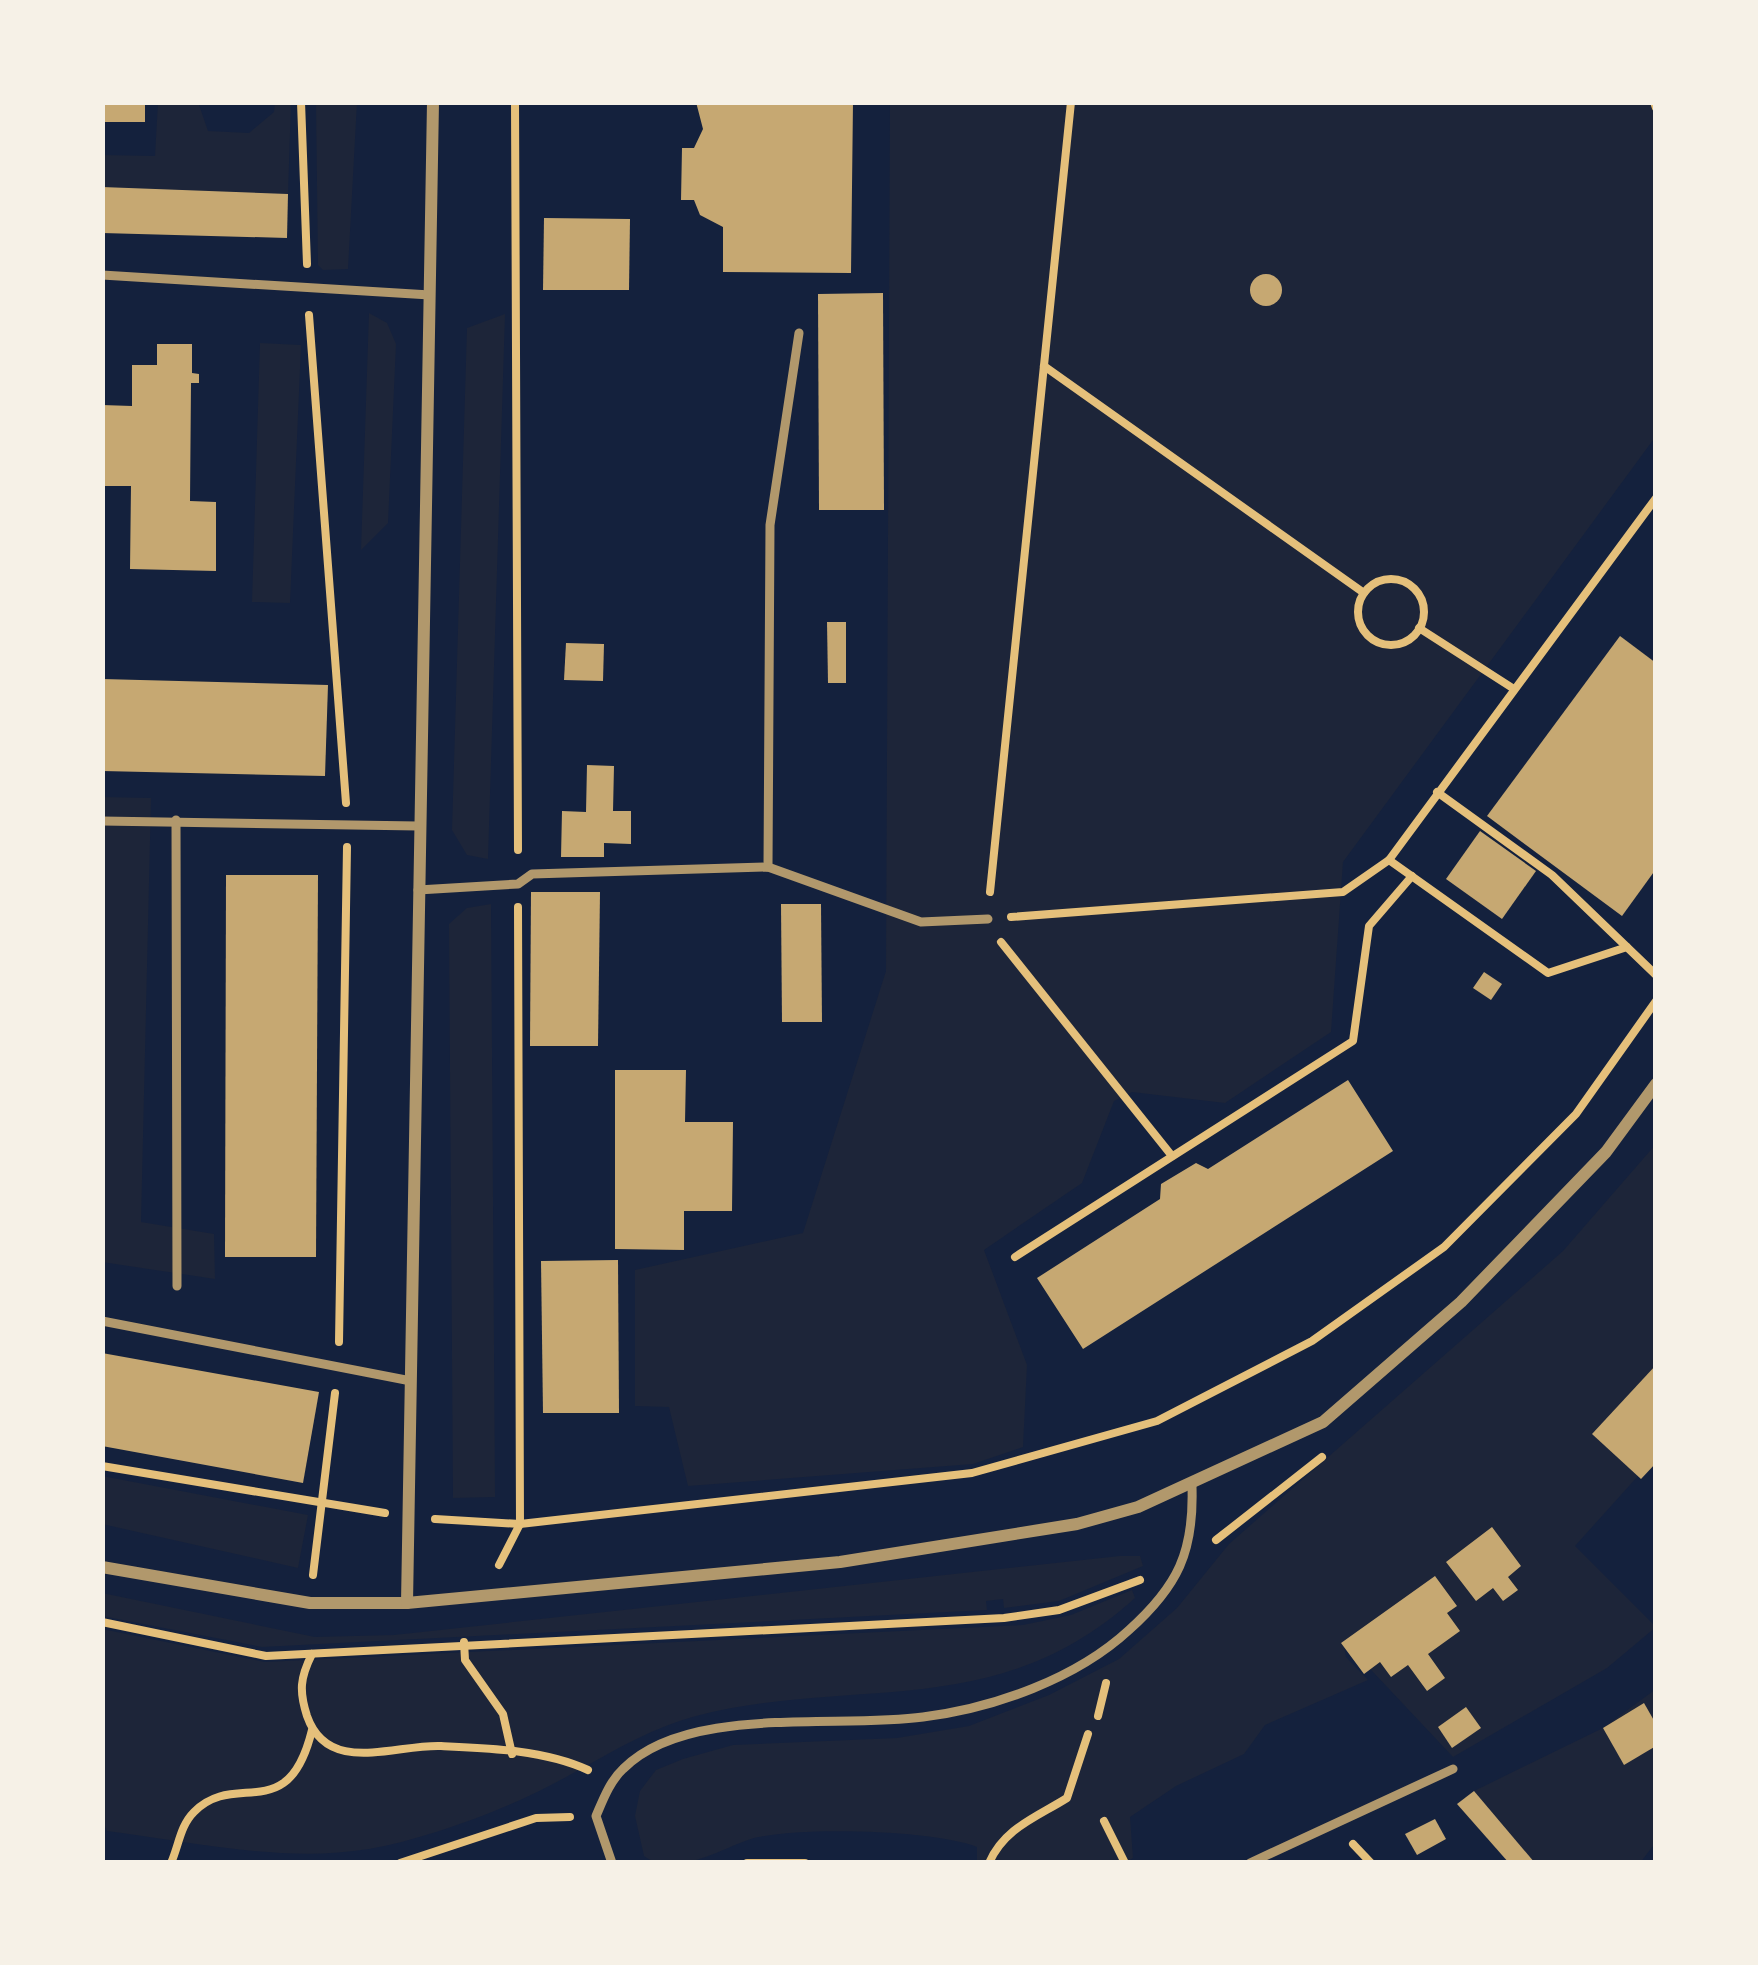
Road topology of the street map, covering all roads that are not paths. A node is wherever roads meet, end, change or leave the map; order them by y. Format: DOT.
graph roads {
  1 [pos="433,102"];
  2 [pos="102,275"];
  3 [pos="430,295"];
  4 [pos="799,333"];
  5 [pos="176,820"];
  6 [pos="102,821"];
  7 [pos="418,826"];
  8 [pos="768,867"];
  9 [pos="417,890"];
  10 [pos="985,919"];
  11 [pos="1656,1084"];
  12 [pos="177,1286"];
  13 [pos="102,1321"];
  14 [pos="411,1381"];
  15 [pos="1192,1487"];
  16 [pos="102,1568"];
  17 [pos="407,1603"];
  18 [pos="1454,1769"];
  19 [pos="612,1863"];
  20 [pos="1250,1863"];
  1 -- 3 [label="street"];
  2 -- 3 [label="lane"];
  3 -- 7 [label="street"];
  4 -- 8 [label="lane"];
  5 -- 6 [label="lane"];
  5 -- 7 [label="lane"];
  5 -- 12 [label="lane"];
  7 -- 9 [label="street"];
  8 -- 9 [label="lane"];
  8 -- 10 [label="lane"];
  9 -- 14 [label="street"];
  11 -- 15 [label="street"];
  13 -- 14 [label="lane"];
  14 -- 17 [label="street"];
  15 -- 17 [label="street"];
  15 -- 19 [label="lane"];
  16 -- 17 [label="street"];
  18 -- 20 [label="lane"];
}
